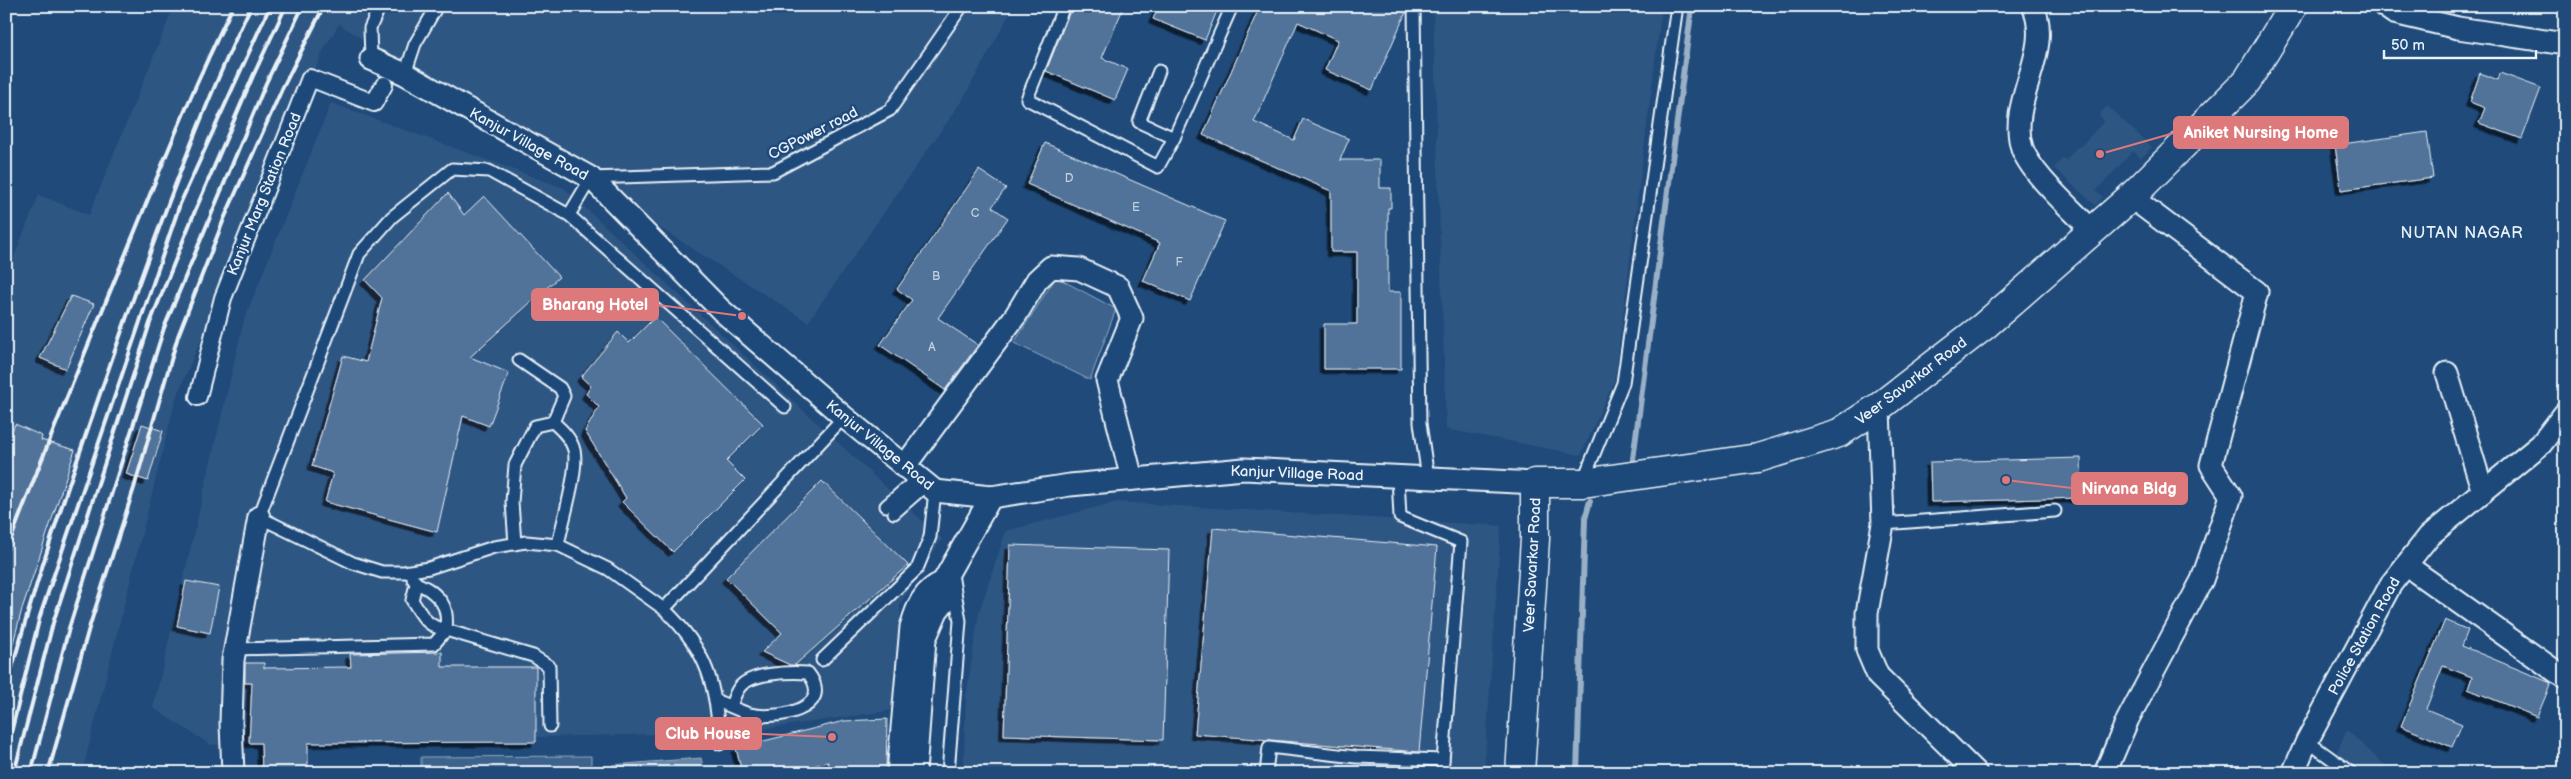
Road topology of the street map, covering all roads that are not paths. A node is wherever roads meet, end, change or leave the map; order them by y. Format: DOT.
graph roads {
  1 [pos="380,6"];
  2 [pos="437,6"];
  3 [pos="962,6"];
  4 [pos="1064,6"];
  5 [pos="1232,6"];
  6 [pos="1411,6"];
  7 [pos="1677,6"];
  8 [pos="2033,6"];
  9 [pos="2293,6"];
  10 [pos="2384,6"];
  11 [pos="2565,44"];
  12 [pos="371,59"];
  13 [pos="1159,71"];
  14 [pos="405,74"];
  15 [pos="384,85"];
  16 [pos="1174,138"];
  17 [pos="592,178"];
  18 [pos="2131,197"];
  19 [pos="569,215"];
  20 [pos="2091,230"];
  21 [pos="519,360"];
  22 [pos="2447,373"];
  23 [pos="198,397"];
  24 [pos="785,407"];
  25 [pos="1879,407"];
  26 [pos="2565,413"];
  27 [pos="844,417"];
  28 [pos="553,422"];
  29 [pos="1398,477"];
  30 [pos="1428,478"];
  31 [pos="1132,479"];
  32 [pos="921,480"];
  33 [pos="1583,483"];
  34 [pos="1535,491"];
  35 [pos="2483,492"];
  36 [pos="990,496"];
  37 [pos="890,510"];
  38 [pos="2055,511"];
  39 [pos="260,517"];
  40 [pos="1883,524"];
  41 [pos="516,544"];
  42 [pos="558,545"];
  43 [pos="2406,565"];
  44 [pos="408,571"];
  45 [pos="947,576"];
  46 [pos="416,584"];
  47 [pos="664,609"];
  48 [pos="446,630"];
  49 [pos="235,649"];
  50 [pos="822,660"];
  51 [pos="2565,678"];
  52 [pos="717,701"];
  53 [pos="731,706"];
  54 [pos="550,726"];
  55 [pos="2307,740"];
  56 [pos="720,744"];
  57 [pos="1443,760"];
  58 [pos="906,772"];
  59 [pos="233,773"];
  60 [pos="948,773"];
  61 [pos="1266,773"];
  62 [pos="1442,773"];
  63 [pos="1520,773"];
  64 [pos="1976,773"];
  65 [pos="2105,773"];
  66 [pos="2293,773"];
  67 [pos="2351,773"];
  1 -- 12 [label="lane"];
  2 -- 14 [label="lane"];
  3 -- 17 [label="lane, CGPower road"];
  4 -- 16 [label="lane"];
  5 -- 16 [label="lane"];
  6 -- 30 [label="lane"];
  7 -- 33 [label="lane"];
  8 -- 20 [label="street"];
  9 -- 18 [label="street, Veer Savarkar Road"];
  10 -- 11 [label="street"];
  12 -- 14 [label="street, Kanjur Village Road"];
  13 -- 16 [label="lane"];
  14 -- 17 [label="street, Kanjur Village Road"];
  15 -- 23 [label="street, Kanjur Marg Station Road"];
  17 -- 19 [label="lane"];
  17 -- 27 [label="street, Kanjur Village Road"];
  18 -- 20 [label="street, Veer Savarkar Road"];
  18 -- 65 [label="street"];
  19 -- 24 [label="lane"];
  19 -- 39 [label="lane"];
  20 -- 25 [label="street, Veer Savarkar Road"];
  21 -- 28 [label="lane"];
  22 -- 35 [label="street"];
  25 -- 33 [label="street, Veer Savarkar Road"];
  25 -- 40 [label="street"];
  26 -- 35 [label="street, Police Station Road"];
  27 -- 32 [label="street, Kanjur Village Road"];
  27 -- 47 [label="lane"];
  28 -- 41 [label="lane"];
  28 -- 42 [label="lane"];
  29 -- 30 [label="street, Kanjur Village Road"];
  29 -- 31 [label="street, Kanjur Village Road"];
  29 -- 57 [label="lane"];
  30 -- 34 [label="street, Kanjur Village Road"];
  31 -- 32 [label="street"];
  31 -- 36 [label="street, Kanjur Village Road"];
  32 -- 36 [label="street, Kanjur Village Road"];
  32 -- 37 [label="lane"];
  32 -- 50 [label="lane"];
  33 -- 34 [label="street, Veer Savarkar Road"];
  34 -- 63 [label="street, Veer Savarkar Road"];
  35 -- 43 [label="street, Police Station Road"];
  36 -- 45 [label="street"];
  38 -- 40 [label="lane"];
  39 -- 44 [label="lane"];
  39 -- 49 [label="street"];
  40 -- 64 [label="street"];
  41 -- 42 [label="lane"];
  41 -- 44 [label="lane"];
  42 -- 47 [label="lane"];
  43 -- 51 [label="street"];
  43 -- 55 [label="street, Police Station Road"];
  44 -- 46 [label="lane"];
  45 -- 58 [label="street"];
  45 -- 60 [label="lane"];
  46 -- 48 [label="lane"];
  46 -- 48 [label="lane"];
  47 -- 52 [label="lane"];
  48 -- 49 [label="lane"];
  48 -- 54 [label="lane"];
  49 -- 59 [label="street"];
  52 -- 53 [label="lane"];
  52 -- 56 [label="lane"];
  53 -- 53 [label="lane"];
  55 -- 66 [label="street, Police Station Road"];
  55 -- 67 [label="lane"];
  57 -- 61 [label="lane"];
  57 -- 62 [label="lane"];
}
